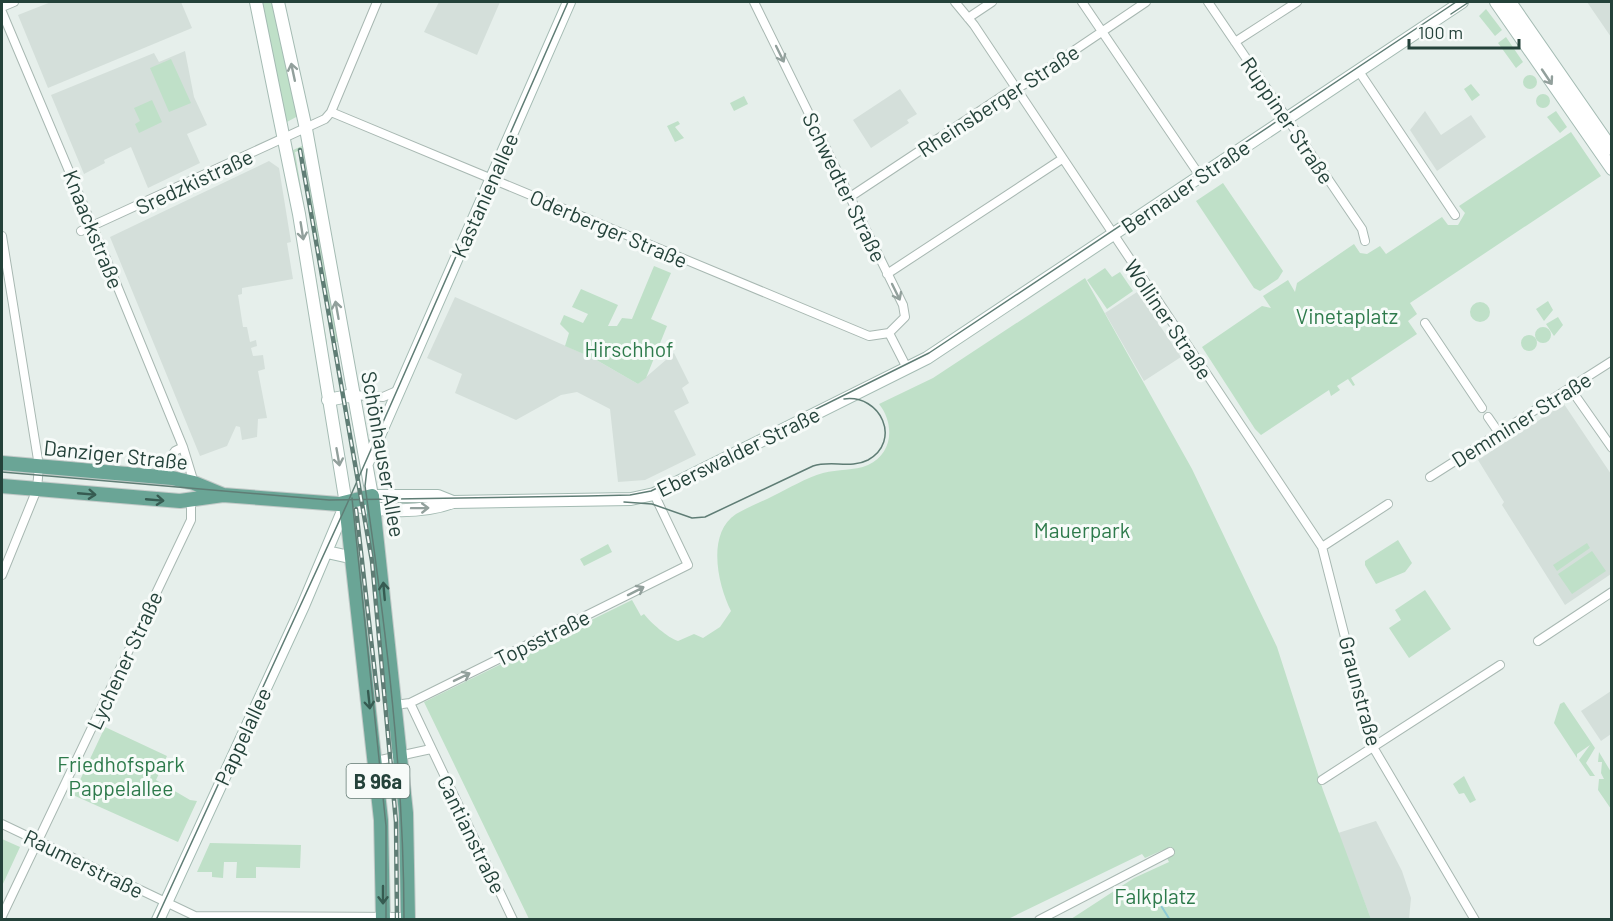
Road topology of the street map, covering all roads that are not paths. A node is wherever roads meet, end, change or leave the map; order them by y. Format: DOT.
graph roads {
  1 [pos="14,2"];
  2 [pos="256,2"];
  3 [pos="278,2"];
  4 [pos="377,2"];
  5 [pos="569,2"];
  6 [pos="754,2"];
  7 [pos="955,2"];
  8 [pos="992,2"];
  9 [pos="1082,2"];
  10 [pos="1146,2"];
  11 [pos="1208,2"];
  12 [pos="1297,2"];
  13 [pos="1462,2"];
  14 [pos="1496,2"];
  15 [pos="1510,2"];
  16 [pos="2,7"];
  17 [pos="2,12"];
  18 [pos="968,18"];
  19 [pos="1102,31"];
  20 [pos="1235,42"];
  21 [pos="1359,70"];
  22 [pos="1016,88"];
  23 [pos="331,112"];
  24 [pos="1286,118"];
  25 [pos="306,129"];
  26 [pos="284,140"];
  27 [pos="1610,145"];
  28 [pos="1062,159"];
  29 [pos="1611,169"];
  30 [pos="1200,176"];
  31 [pos="491,179"];
  32 [pos="850,197"];
  33 [pos="1455,215"];
  34 [pos="93,228"];
  35 [pos="81,231"];
  36 [pos="1113,235"];
  37 [pos="2,236"];
  38 [pos="1365,241"];
  39 [pos="887,274"];
  40 [pos="1425,323"];
  41 [pos="889,333"];
  42 [pos="1611,362"];
  43 [pos="907,368"];
  44 [pos="1570,388"];
  45 [pos="399,390"];
  46 [pos="352,395"];
  47 [pos="328,400"];
  48 [pos="1482,408"];
  49 [pos="1488,417"];
  50 [pos="1499,433"];
  51 [pos="183,447"];
  52 [pos="1611,448"];
  53 [pos="2,463"];
  54 [pos="367,463"];
  55 [pos="39,466"];
  56 [pos="157,477"];
  57 [pos="1430,477"];
  58 [pos="194,483"];
  59 [pos="2,486"];
  60 [pos="37,489"];
  61 [pos="654,494"];
  62 [pos="223,495"];
  63 [pos="191,500"];
  64 [pos="373,503"];
  65 [pos="346,504"];
  66 [pos="1388,504"];
  67 [pos="1322,547"];
  68 [pos="327,552"];
  69 [pos="354,558"];
  70 [pos="2,575"];
  71 [pos="1611,592"];
  72 [pos="1538,641"];
  73 [pos="1500,665"];
  74 [pos="410,703"];
  75 [pos="395,705"];
  76 [pos="1373,747"];
  77 [pos="431,749"];
  78 [pos="401,757"];
  79 [pos="376,761"];
  80 [pos="1322,780"];
  81 [pos="2,824"];
  82 [pos="38,841"];
  83 [pos="1170,852"];
  84 [pos="166,903"];
  85 [pos="2,915"];
  86 [pos="249,918"];
  87 [pos="383,918"];
  88 [pos="408,918"];
  89 [pos="158,920"];
  90 [pos="513,920"];
  91 [pos="1039,920"];
  92 [pos="1475,920"];
  1 -- 16 [label="street"];
  2 -- 26 [label="main road"];
  25 -- 3 [label="main road, Schönhauser Allee, one-way"];
  4 -- 23 [label="street"];
  5 -- 31 [label="main road, Kastanienallee"];
  6 -- 32 [label="street, Schwedter Straße, one-way"];
  7 -- 18 [label="street, Wolliner Straße"];
  8 -- 18 [label="street"];
  9 -- 19 [label="street"];
  10 -- 19 [label="street, Rheinsberger Straße"];
  11 -- 20 [label="street, Ruppiner Straße"];
  12 -- 20 [label="street"];
  13 -- 21 [label="main road, Bernauer Straße"];
  14 -- 29 [label="main road, one-way"];
  15 -- 27 [label="main road"];
  17 -- 34 [label="street, Knaackstraße"];
  18 -- 22 [label="street, Wolliner Straße"];
  19 -- 22 [label="street, Rheinsberger Straße"];
  19 -- 30 [label="street"];
  20 -- 24 [label="street, Ruppiner Straße"];
  21 -- 24 [label="main road, Bernauer Straße"];
  21 -- 33 [label="street"];
  22 -- 28 [label="street, Wolliner Straße"];
  22 -- 32 [label="street, Rheinsberger Straße"];
  23 -- 25 [label="street, Sredzkistraße"];
  23 -- 31 [label="street, Oderberger Straße"];
  24 -- 30 [label="main road, Bernauer Straße"];
  24 -- 38 [label="street, Ruppiner Straße"];
  25 -- 26 [label="street, Sredzkistraße"];
  46 -- 25 [label="main road, Schönhauser Allee, one-way"];
  26 -- 34 [label="street, Sredzkistraße"];
  26 -- 47 [label="main road, one-way"];
  28 -- 36 [label="street, Wolliner Straße"];
  28 -- 39 [label="street"];
  30 -- 36 [label="main road, Bernauer Straße"];
  31 -- 41 [label="street, Oderberger Straße"];
  31 -- 45 [label="main road, Kastanienallee"];
  32 -- 39 [label="street, Schwedter Straße"];
  34 -- 35 [label="street, Sredzkistraße"];
  34 -- 51 [label="street, Knaackstraße"];
  36 -- 43 [label="main road, Bernauer Straße"];
  36 -- 67 [label="street, Wolliner Straße"];
  37 -- 55 [label="street"];
  39 -- 41 [label="street, Schwedter Straße, one-way"];
  40 -- 48 [label="street"];
  41 -- 43 [label="street"];
  42 -- 44 [label="street, Demminer Straße"];
  43 -- 61 [label="main road, Eberswalder Straße"];
  44 -- 50 [label="street, Demminer Straße"];
  44 -- 52 [label="street"];
  45 -- 46 [label="street"];
  45 -- 54 [label="main road, Kastanienallee"];
  46 -- 47 [label="main road"];
  46 -- 54 [label="main road, Schönhauser Allee"];
  47 -- 65 [label="main road, one-way"];
  49 -- 50 [label="street"];
  50 -- 57 [label="street, Demminer Straße"];
  51 -- 56 [label="street"];
  51 -- 58 [label="street, Knaackstraße"];
  53 -- 55 [label="main road, Danziger Straße"];
  54 -- 64 [label="main road, Schönhauser Allee"];
  55 -- 56 [label="main road, Danziger Straße"];
  55 -- 60 [label="street"];
  56 -- 58 [label="main road, Danziger Straße"];
  58 -- 62 [label="main road, Danziger Straße"];
  59 -- 60 [label="main road, Danziger Straße"];
  60 -- 63 [label="main road, Danziger Straße, one-way"];
  60 -- 70 [label="street"];
  61 -- 64 [label="main road, Eberswalder Straße"];
  74 -- 61 [label="street, Topsstraße, one-way"];
  62 -- 63 [label="main road, Danziger Straße"];
  62 -- 65 [label="main road, Danziger Straße"];
  63 -- 82 [label="street, Lychener Straße"];
  64 -- 65 [label="main road, Danziger Straße"];
  75 -- 64 [label="main road, Schönhauser Allee / B 96a, one-way"];
  65 -- 68 [label="main road, Pappelallee"];
  65 -- 69 [label="main road, B 96a"];
  66 -- 67 [label="street"];
  67 -- 76 [label="street, Graunstraße"];
  68 -- 69 [label="main road"];
  68 -- 84 [label="main road, Pappelallee"];
  69 -- 79 [label="main road, B 96a, one-way"];
  71 -- 72 [label="street"];
  73 -- 76 [label="street"];
  74 -- 75 [label="street, Topsstraße"];
  74 -- 77 [label="street, Cantianstraße"];
  75 -- 78 [label="main road, Schönhauser Allee / B 96a"];
  76 -- 80 [label="street"];
  76 -- 92 [label="street, Graunstraße"];
  77 -- 78 [label="street, Cantianstraße"];
  77 -- 90 [label="street, Cantianstraße"];
  78 -- 79 [label="street, Cantianstraße"];
  78 -- 88 [label="main road, Schönhauser Allee / B 96a"];
  79 -- 87 [label="main road, B 96a, one-way"];
  81 -- 82 [label="street, Raumerstraße"];
  82 -- 84 [label="street, Raumerstraße"];
  82 -- 85 [label="street, Lychener Straße"];
  83 -- 91 [label="street"];
  84 -- 86 [label="street, Raumerstraße"];
  84 -- 89 [label="main road, Pappelallee"];
  86 -- 87 [label="street, Raumerstraße"];
  87 -- 88 [label="street, Raumerstraße"];
}
